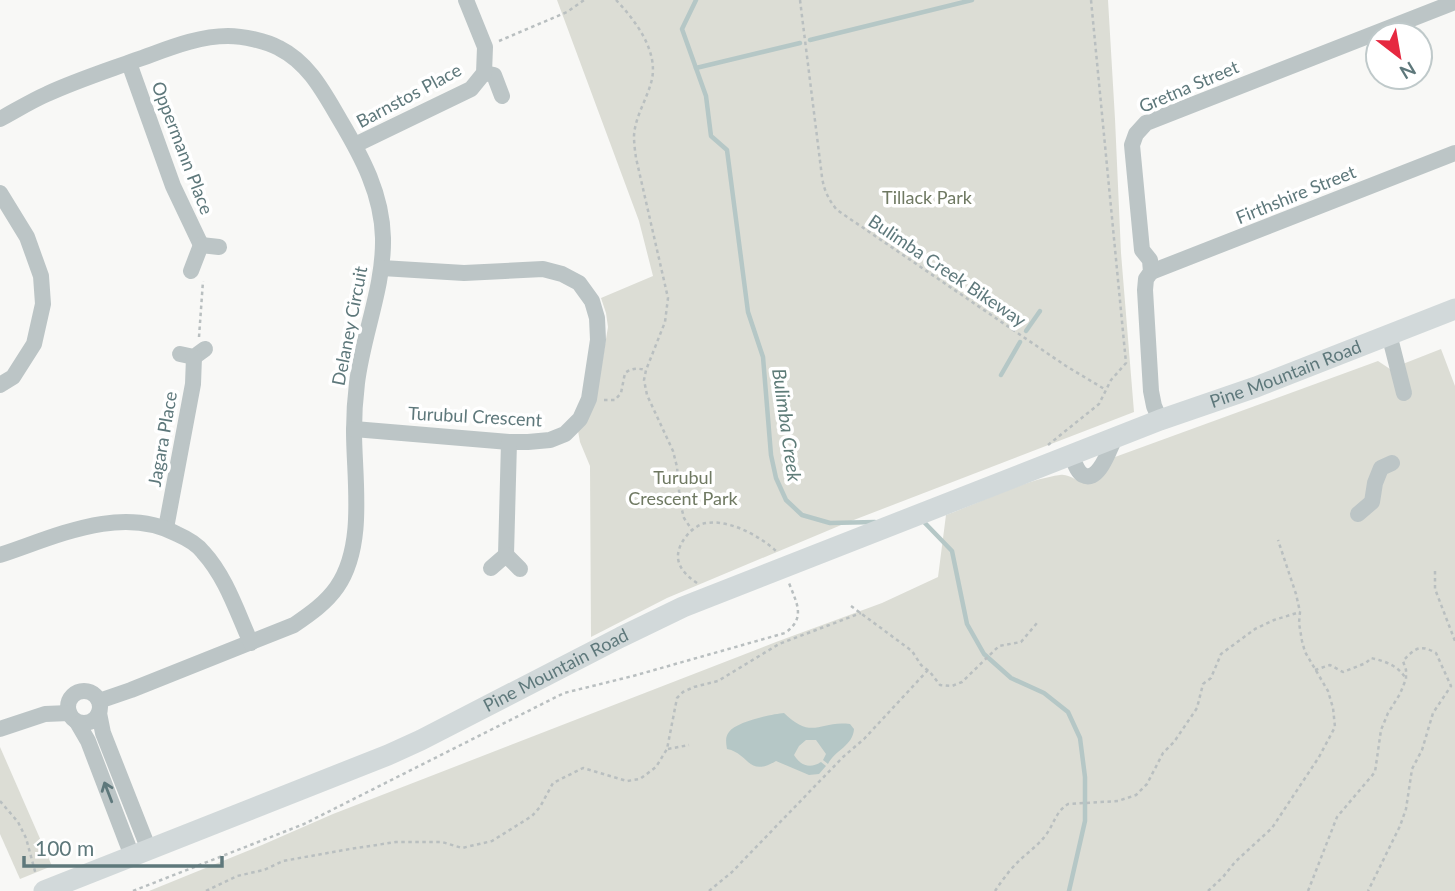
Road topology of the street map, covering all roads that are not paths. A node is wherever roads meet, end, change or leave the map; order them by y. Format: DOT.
graph roads {
  1 [pos="466,0"];
  2 [pos="1455,2"];
  3 [pos="129,63"];
  4 [pos="484,73"];
  5 [pos="502,96"];
  6 [pos="0,119"];
  7 [pos="355,145"];
  8 [pos="1455,153"];
  9 [pos="0,193"];
  10 [pos="201,245"];
  11 [pos="219,247"];
  12 [pos="382,268"];
  13 [pos="1151,272"];
  14 [pos="198,273"];
  15 [pos="1455,309"];
  16 [pos="1390,334"];
  17 [pos="193,353"];
  18 [pos="0,385"];
  19 [pos="1405,393"];
  20 [pos="1160,420"];
  21 [pos="354,429"];
  22 [pos="509,442"];
  23 [pos="1392,463"];
  24 [pos="1359,514"];
  25 [pos="166,528"];
  26 [pos="0,555"];
  27 [pos="506,555"];
  28 [pos="491,568"];
  29 [pos="520,569"];
  30 [pos="251,643"];
  31 [pos="99,707"];
  32 [pos="73,718"];
  33 [pos="0,729"];
  34 [pos="140,853"];
  35 [pos="41,886"];
  1 -- 4 [label="street, Barnstos Place"];
  2 -- 13 [label="street, Gretna Street"];
  3 -- 6 [label="street, Delaney Circuit"];
  3 -- 7 [label="street, Delaney Circuit"];
  3 -- 10 [label="street, Oppermann Place"];
  4 -- 5 [label="street"];
  4 -- 7 [label="street, Barnstos Place"];
  7 -- 12 [label="street, Delaney Circuit"];
  8 -- 13 [label="street, Firthshire Street"];
  9 -- 18 [label="street"];
  10 -- 11 [label="street"];
  10 -- 14 [label="street"];
  12 -- 21 [label="street, Delaney Circuit"];
  12 -- 22 [label="street, Turubul Crescent"];
  13 -- 20 [label="street, Gretna Street"];
  15 -- 16 [label="main road, Pine Mountain Road"];
  16 -- 19 [label="street"];
  16 -- 20 [label="main road, Pine Mountain Road"];
  17 -- 25 [label="street, Jagara Place"];
  20 -- 34 [label="main road, Pine Mountain Road"];
  21 -- 22 [label="street, Turubul Crescent"];
  21 -- 30 [label="street, Delaney Circuit"];
  22 -- 27 [label="street"];
  23 -- 24 [label="street"];
  25 -- 26 [label="street"];
  25 -- 30 [label="street"];
  27 -- 28 [label="street"];
  27 -- 29 [label="street"];
  30 -- 31 [label="street, Delaney Circuit"];
  31 -- 32 [label="street"];
  31 -- 32 [label="street"];
  31 -- 34 [label="street"];
  32 -- 33 [label="street"];
  34 -- 32 [label="street, one-way"];
  34 -- 35 [label="main road, Pine Mountain Road"];
}
